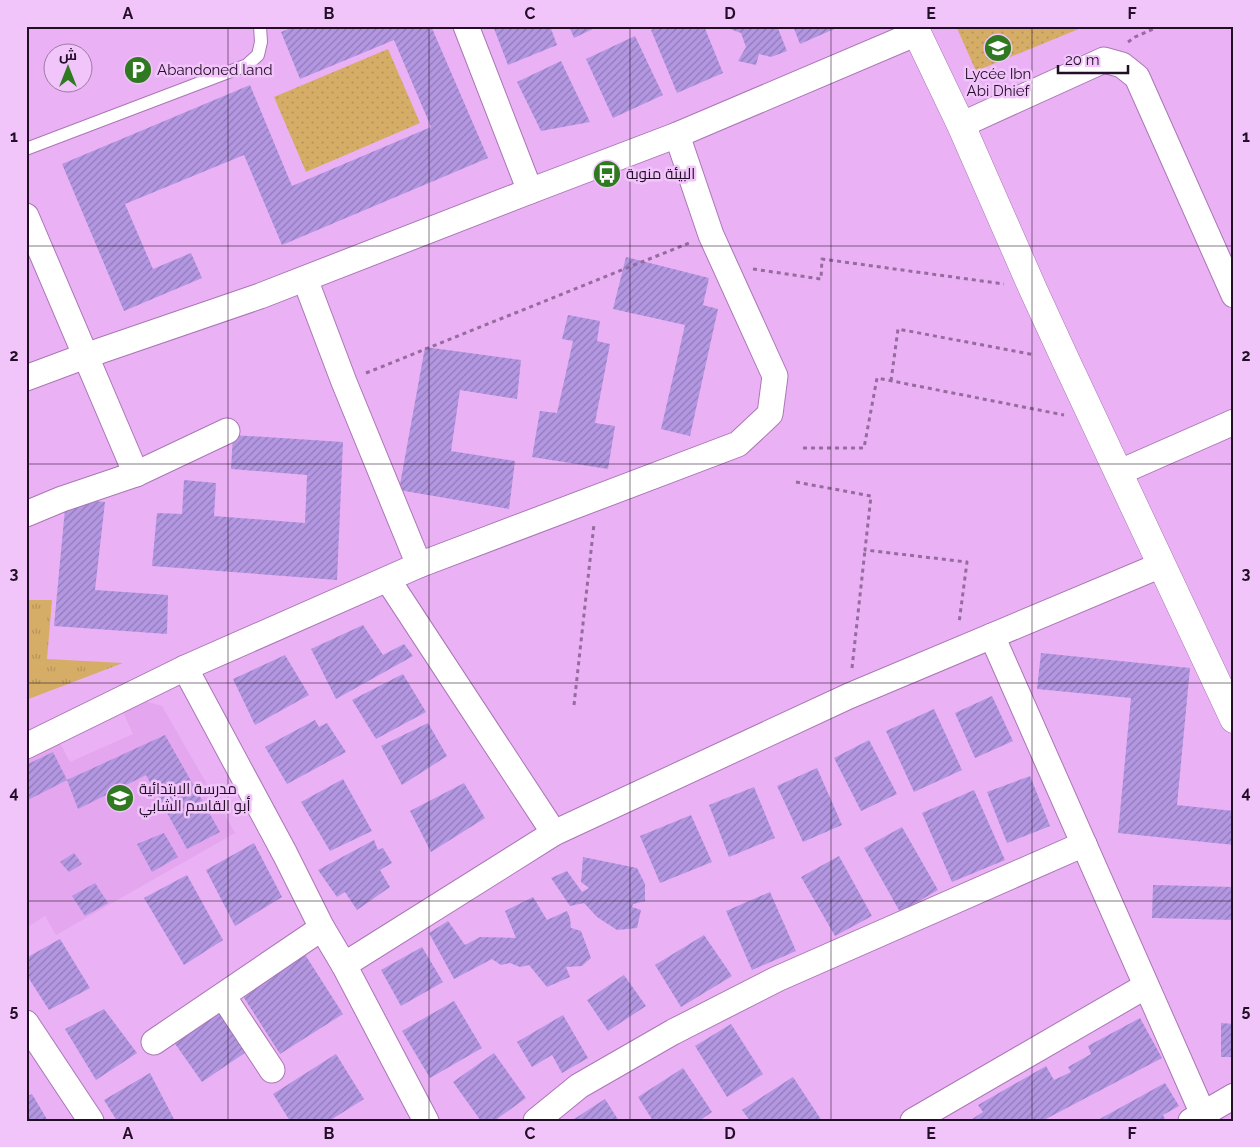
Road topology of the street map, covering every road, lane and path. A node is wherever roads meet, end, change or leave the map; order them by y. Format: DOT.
graph roads {
  1 [pos="260,26"];
  2 [pos="466,26"];
  3 [pos="915,30"];
  4 [pos="960,125"];
  5 [pos="677,135"];
  6 [pos="26,149"];
  7 [pos="530,191"];
  8 [pos="26,216"];
  9 [pos="711,234"];
  10 [pos="725,265"];
  11 [pos="306,278"];
  12 [pos="1032,287"];
  13 [pos="1234,295"];
  14 [pos="86,356"];
  15 [pos="1066,361"];
  16 [pos="26,378"];
  17 [pos="891,381"];
  18 [pos="344,382"];
  19 [pos="1093,420"];
  20 [pos="1234,422"];
  21 [pos="227,431"];
  22 [pos="803,448"];
  23 [pos="1118,473"];
  24 [pos="136,474"];
  25 [pos="796,482"];
  26 [pos="596,498"];
  27 [pos="26,514"];
  28 [pos="865,550"];
  29 [pos="419,565"];
  30 [pos="1161,565"];
  31 [pos="388,580"];
  32 [pos="992,636"];
  33 [pos="956,651"];
  34 [pos="185,668"];
  35 [pos="849,696"];
  36 [pos="574,705"];
  37 [pos="1234,719"];
  38 [pos="26,746"];
  39 [pos="554,833"];
  40 [pos="1084,844"];
  41 [pos="322,928"];
  42 [pos="344,965"];
  43 [pos="1146,986"];
  44 [pos="223,996"];
  45 [pos="26,1023"];
  46 [pos="154,1042"];
  47 [pos="272,1070"];
  48 [pos="1234,1096"];
  49 [pos="1197,1117"];
  50 [pos="91,1121"];
  51 [pos="426,1121"];
  52 [pos="536,1121"];
  53 [pos="913,1121"];
  1 -- 6 [label="lane"];
  2 -- 7 [label="street"];
  3 -- 4 [label="street"];
  3 -- 5 [label="street"];
  4 -- 12 [label="street"];
  4 -- 13 [label="street"];
  5 -- 7 [label="street"];
  5 -- 9 [label="street"];
  7 -- 11 [label="street"];
  8 -- 14 [label="street"];
  9 -- 10 [label="street"];
  9 -- 18 [label="path"];
  10 -- 12 [label="path"];
  10 -- 26 [label="street"];
  11 -- 14 [label="street"];
  11 -- 18 [label="street"];
  12 -- 15 [label="street"];
  14 -- 16 [label="street"];
  14 -- 24 [label="street"];
  15 -- 17 [label="path"];
  15 -- 19 [label="street"];
  17 -- 19 [label="path"];
  17 -- 22 [label="path"];
  18 -- 29 [label="street"];
  19 -- 23 [label="street"];
  20 -- 23 [label="street"];
  21 -- 24 [label="street"];
  23 -- 30 [label="street"];
  24 -- 27 [label="street"];
  25 -- 28 [label="path"];
  26 -- 29 [label="street"];
  26 -- 36 [label="path"];
  28 -- 33 [label="path"];
  28 -- 35 [label="path"];
  29 -- 31 [label="street"];
  30 -- 32 [label="street"];
  30 -- 37 [label="street"];
  31 -- 34 [label="street"];
  31 -- 39 [label="street"];
  32 -- 33 [label="street"];
  32 -- 40 [label="street"];
  33 -- 35 [label="street"];
  34 -- 38 [label="street"];
  34 -- 41 [label="street"];
  35 -- 39 [label="street"];
  39 -- 42 [label="street"];
  40 -- 43 [label="street"];
  40 -- 52 [label="street"];
  41 -- 42 [label="street"];
  41 -- 44 [label="street"];
  42 -- 51 [label="street"];
  43 -- 49 [label="street"];
  43 -- 53 [label="street"];
  44 -- 46 [label="street"];
  44 -- 47 [label="street"];
  45 -- 50 [label="street"];
  48 -- 49 [label="street"];
}
